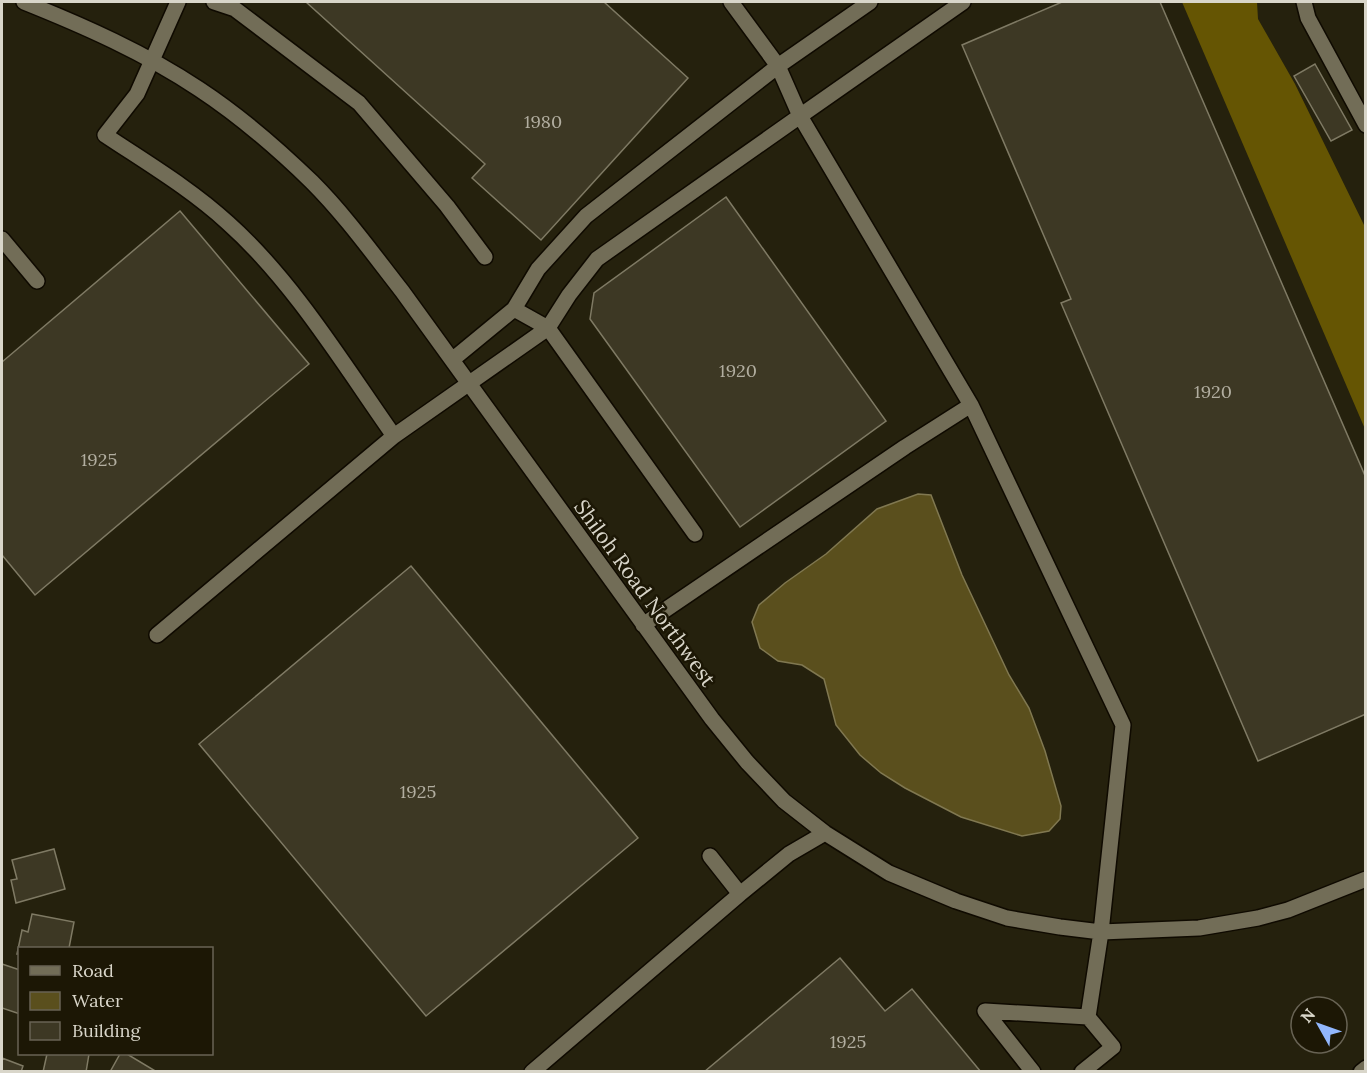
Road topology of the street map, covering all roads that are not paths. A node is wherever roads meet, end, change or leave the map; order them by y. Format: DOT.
graph roads {
  1 [pos="24,2"];
  2 [pos="178,2"];
  3 [pos="214,2"];
  4 [pos="731,2"];
  5 [pos="870,2"];
  6 [pos="963,2"];
  7 [pos="1304,2"];
  8 [pos="152,62"];
  9 [pos="778,66"];
  10 [pos="800,116"];
  11 [pos="1365,125"];
  12 [pos="2,239"];
  13 [pos="485,257"];
  14 [pos="37,281"];
  15 [pos="514,309"];
  16 [pos="548,328"];
  17 [pos="452,360"];
  18 [pos="470,385"];
  19 [pos="971,405"];
  20 [pos="394,436"];
  21 [pos="695,534"];
  22 [pos="643,625"];
  23 [pos="157,635"];
  24 [pos="825,833"];
  25 [pos="710,856"];
  26 [pos="1365,879"];
  27 [pos="740,894"];
  28 [pos="1101,932"];
  29 [pos="1088,1017"];
  30 [pos="1365,1068"];
  31 [pos="532,1071"];
  32 [pos="1033,1071"];
  33 [pos="1082,1071"];
  34 [pos="1361,1071"];
  1 -- 8 [label="street, Shiloh Road Northwest"];
  2 -- 8 [label="street"];
  3 -- 13 [label="street"];
  4 -- 9 [label="street"];
  5 -- 9 [label="street"];
  6 -- 10 [label="street"];
  7 -- 11 [label="street"];
  8 -- 17 [label="street, Shiloh Road Northwest"];
  8 -- 20 [label="street"];
  9 -- 10 [label="street"];
  9 -- 15 [label="street"];
  10 -- 16 [label="street"];
  10 -- 19 [label="street"];
  12 -- 14 [label="street"];
  15 -- 16 [label="street"];
  15 -- 17 [label="street"];
  16 -- 18 [label="street"];
  16 -- 21 [label="street"];
  17 -- 18 [label="street, Shiloh Road Northwest"];
  18 -- 20 [label="street"];
  18 -- 22 [label="street, Shiloh Road Northwest"];
  19 -- 22 [label="street"];
  19 -- 28 [label="street"];
  20 -- 23 [label="street"];
  22 -- 24 [label="street, Shiloh Road Northwest"];
  24 -- 27 [label="street"];
  24 -- 28 [label="street, Shiloh Road Northwest"];
  25 -- 27 [label="street"];
  26 -- 28 [label="street, Shiloh Road Northwest"];
  27 -- 31 [label="street"];
  28 -- 29 [label="street"];
  29 -- 32 [label="street"];
  29 -- 33 [label="street"];
  30 -- 34 [label="street"];
}
